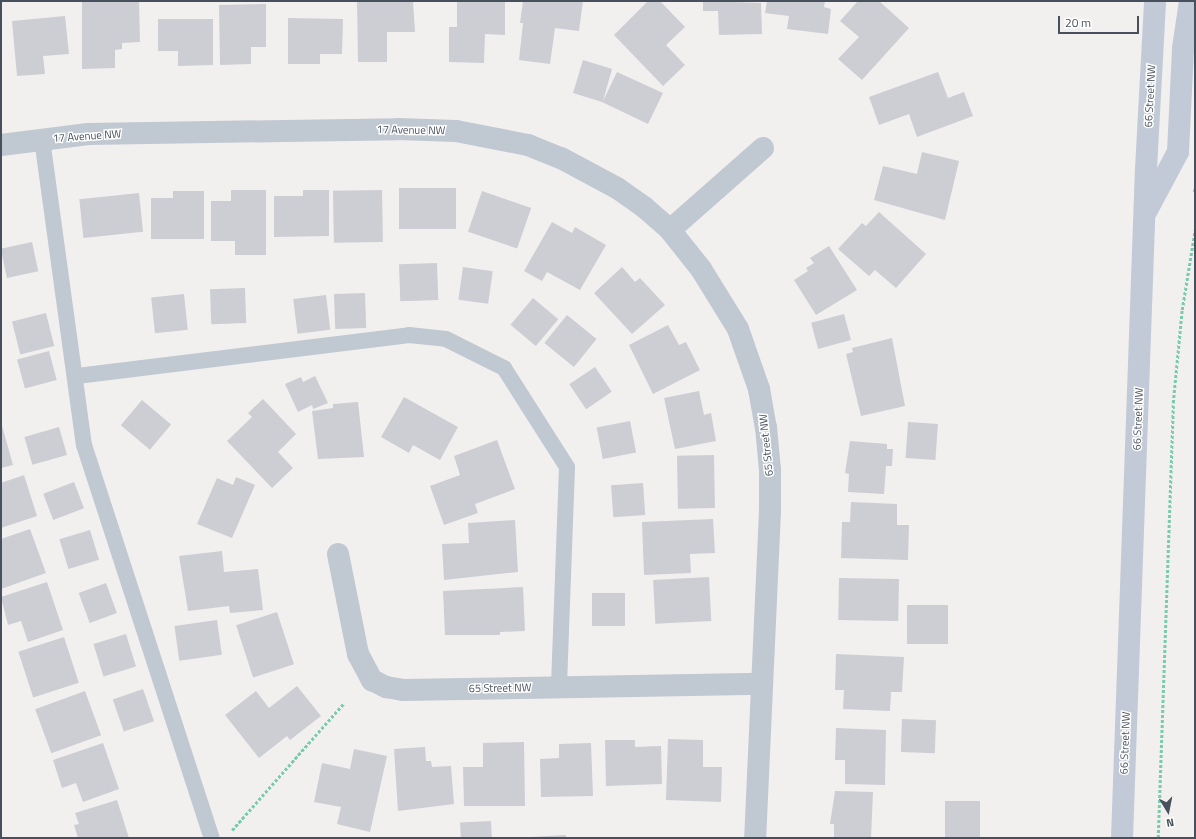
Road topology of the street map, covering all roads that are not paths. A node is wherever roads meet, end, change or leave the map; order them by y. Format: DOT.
graph roads {
  1 [pos="1155,1"];
  2 [pos="1190,1"];
  3 [pos="42,140"];
  4 [pos="1,145"];
  5 [pos="763,148"];
  6 [pos="1146,212"];
  7 [pos="670,230"];
  8 [pos="77,376"];
  9 [pos="338,554"];
  10 [pos="762,684"];
  11 [pos="559,687"];
  12 [pos="212,838"];
  13 [pos="755,838"];
  14 [pos="1122,838"];
  1 -- 6 [label="main road, 66 Street NW"];
  2 -- 6 [label="main road"];
  3 -- 4 [label="street, 17 Avenue NW"];
  3 -- 7 [label="street, 17 Avenue NW"];
  3 -- 8 [label="lane"];
  5 -- 7 [label="street"];
  6 -- 14 [label="main road, 66 Street NW"];
  7 -- 10 [label="street, 65 Street NW"];
  8 -- 11 [label="lane"];
  8 -- 12 [label="lane"];
  9 -- 11 [label="street, 65 Street NW"];
  10 -- 11 [label="street, 65 Street NW"];
  10 -- 13 [label="street, 65 Street NW"];
}
